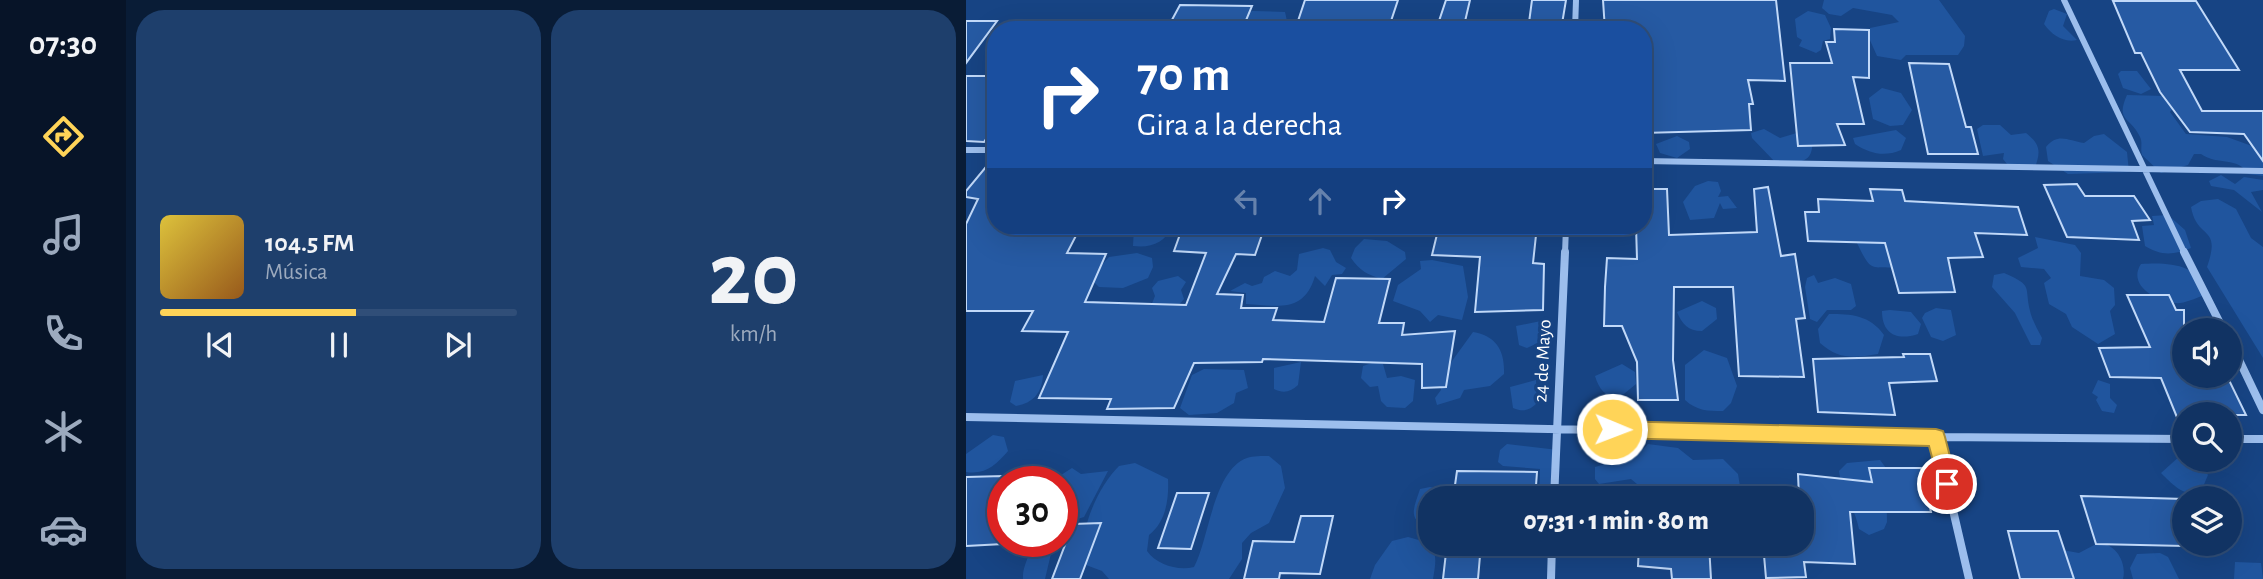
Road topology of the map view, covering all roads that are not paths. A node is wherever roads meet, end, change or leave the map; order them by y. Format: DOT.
graph roads {
  1 [pos="1576,0"];
  2 [pos="2064,0"];
  3 [pos="1575,21"];
  4 [pos="966,150"];
  5 [pos="987,150"];
  6 [pos="1652,161"];
  7 [pos="2142,169"];
  8 [pos="2263,171"];
  9 [pos="1566,235"];
  10 [pos="2217,318"];
  11 [pos="2242,366"];
  12 [pos="2263,410"];
  13 [pos="966,417"];
  14 [pos="1557,428"];
  15 [pos="1936,437"];
  16 [pos="2172,439"];
  17 [pos="2242,439"];
  18 [pos="2263,439"];
  19 [pos="1555,486"];
  20 [pos="1551,556"];
  21 [pos="1550,579"];
  22 [pos="1969,579"];
  1 -- 3 [label="street"];
  2 -- 7 [label="street"];
  4 -- 5 [label="street"];
  6 -- 7 [label="street"];
  7 -- 8 [label="street"];
  7 -- 10 [label="street"];
  9 -- 14 [label="street, 24 de Mayo"];
  11 -- 12 [label="street"];
  13 -- 14 [label="street"];
  14 -- 15 [label="street"];
  14 -- 19 [label="street, 24 de Mayo"];
  15 -- 16 [label="street"];
  15 -- 22 [label="street"];
  17 -- 18 [label="street"];
  20 -- 21 [label="street"];
}
